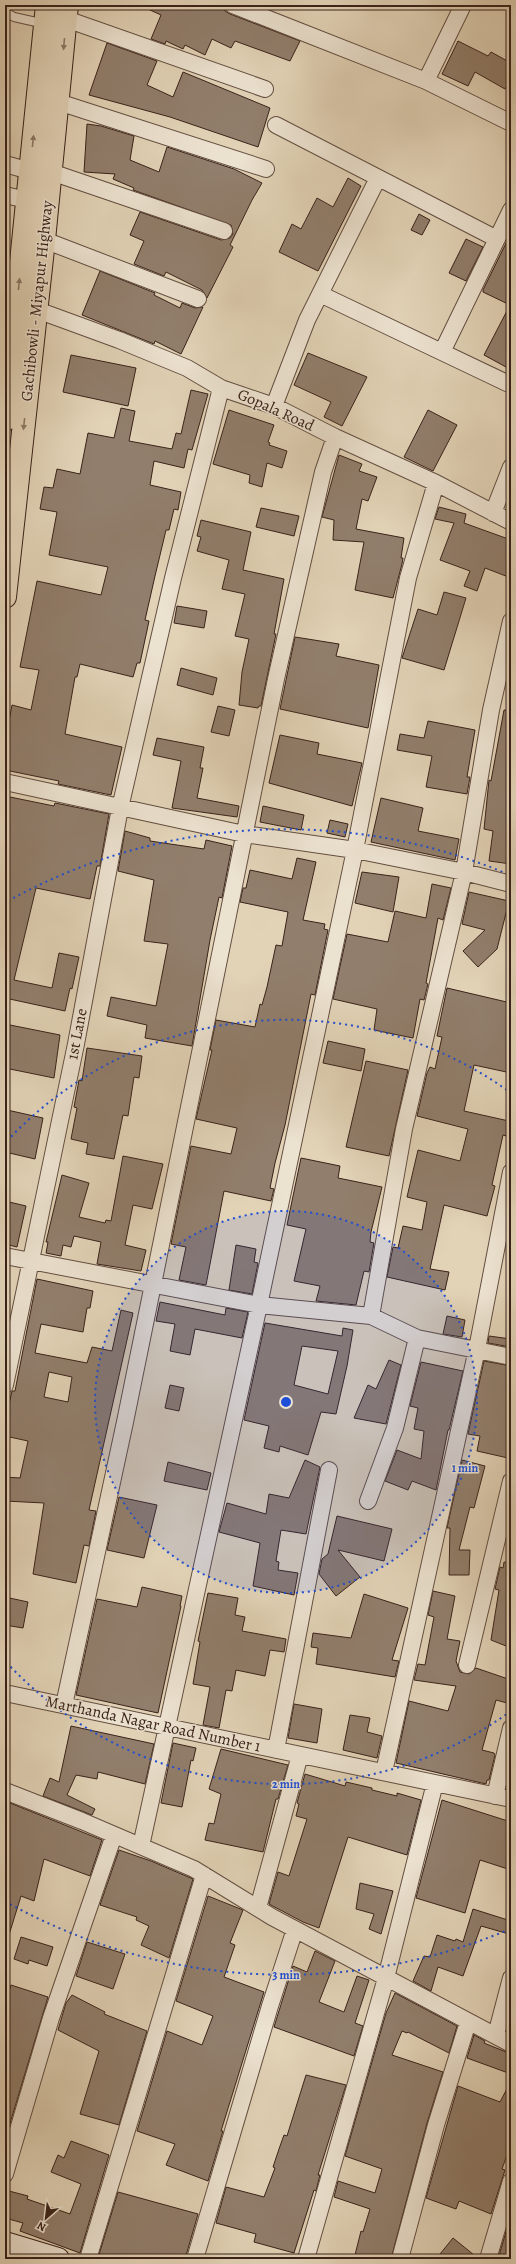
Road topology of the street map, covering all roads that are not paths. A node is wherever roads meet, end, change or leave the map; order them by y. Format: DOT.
graph roads {
  1 [pos="232,5"];
  2 [pos="463,5"];
  3 [pos="5,12"];
  4 [pos="56,13"];
  5 [pos="426,81"];
  6 [pos="265,89"];
  7 [pos="48,99"];
  8 [pos="511,123"];
  9 [pos="276,125"];
  10 [pos="5,164"];
  11 [pos="266,169"];
  12 [pos="30,172"];
  13 [pos="51,172"];
  14 [pos="378,178"];
  15 [pos="5,195"];
  16 [pos="27,200"];
  17 [pos="511,210"];
  18 [pos="224,232"];
  19 [pos="497,239"];
  20 [pos="44,240"];
  21 [pos="320,294"];
  22 [pos="198,299"];
  23 [pos="37,310"];
  24 [pos="442,352"];
  25 [pos="511,385"];
  26 [pos="221,388"];
  27 [pos="274,406"];
  28 [pos="5,420"];
  29 [pos="335,437"];
  30 [pos="511,467"];
  31 [pos="436,483"];
  32 [pos="493,513"];
  33 [pos="511,522"];
  34 [pos="5,597"];
  35 [pos="511,621"];
  36 [pos="5,782"];
  37 [pos="120,808"];
  38 [pos="244,834"];
  39 [pos="355,850"];
  40 [pos="464,872"];
  41 [pos="511,884"];
  42 [pos="511,1172"];
  43 [pos="5,1256"];
  44 [pos="30,1260"];
  45 [pos="151,1286"];
  46 [pos="259,1305"];
  47 [pos="371,1316"];
  48 [pos="417,1338"];
  49 [pos="477,1349"];
  50 [pos="511,1357"];
  51 [pos="5,1385"];
  52 [pos="329,1470"];
  53 [pos="511,1481"];
  54 [pos="368,1500"];
  55 [pos="467,1665"];
  56 [pos="5,1693"];
  57 [pos="64,1705"];
  58 [pos="168,1727"];
  59 [pos="511,1728"];
  60 [pos="276,1750"];
  61 [pos="300,1755"];
  62 [pos="384,1772"];
  63 [pos="436,1783"];
  64 [pos="5,1791"];
  65 [pos="495,1796"];
  66 [pos="511,1799"];
  67 [pos="114,1835"];
  68 [pos="141,1846"];
  69 [pos="204,1875"];
  70 [pos="258,1908"];
  71 [pos="295,1929"];
  72 [pos="386,1978"];
  73 [pos="511,1978"];
  74 [pos="468,2022"];
  75 [pos="496,2035"];
  76 [pos="511,2044"];
  77 [pos="5,2174"];
  78 [pos="511,2181"];
  79 [pos="5,2243"];
  80 [pos="58,2259"];
  81 [pos="88,2259"];
  82 [pos="195,2259"];
  83 [pos="306,2259"];
  84 [pos="400,2259"];
  85 [pos="488,2259"];
  1 -- 5 [label="street"];
  2 -- 5 [label="street"];
  3 -- 4 [label="lane"];
  4 -- 6 [label="street"];
  4 -- 7 [label="main road, Gachibowli - Miyapur Highway"];
  5 -- 8 [label="street"];
  7 -- 11 [label="street"];
  12 -- 7 [label="main road, Gachibowli - Miyapur Highway, one-way"];
  7 -- 13 [label="main road, Gachibowli - Miyapur Highway"];
  9 -- 14 [label="street"];
  10 -- 12 [label="street"];
  12 -- 16 [label="main road, Gachibowli - Miyapur Highway"];
  13 -- 18 [label="street"];
  13 -- 20 [label="main road, Gachibowli - Miyapur Highway"];
  14 -- 19 [label="street"];
  14 -- 21 [label="street"];
  15 -- 16 [label="street"];
  28 -- 16 [label="main road, Gachibowli - Miyapur Highway, one-way"];
  17 -- 19 [label="street"];
  19 -- 24 [label="street"];
  20 -- 22 [label="street"];
  20 -- 23 [label="main road, Gachibowli - Miyapur Highway"];
  21 -- 24 [label="street"];
  21 -- 27 [label="street"];
  23 -- 26 [label="street, Gopala Road"];
  23 -- 34 [label="main road, Gachibowli - Miyapur Highway, one-way"];
  24 -- 25 [label="street"];
  26 -- 27 [label="street, Gopala Road"];
  26 -- 37 [label="street, 1st Lane"];
  27 -- 29 [label="street, Gopala Road"];
  29 -- 31 [label="street, Gopala Road"];
  29 -- 38 [label="street"];
  30 -- 32 [label="street"];
  31 -- 32 [label="street, Gopala Road"];
  31 -- 39 [label="street"];
  32 -- 33 [label="street, Gopala Road"];
  35 -- 40 [label="street"];
  36 -- 37 [label="street"];
  37 -- 38 [label="street"];
  37 -- 44 [label="street, 1st Lane"];
  38 -- 39 [label="street"];
  38 -- 45 [label="street"];
  39 -- 40 [label="street"];
  39 -- 46 [label="street"];
  40 -- 41 [label="street"];
  40 -- 47 [label="street"];
  42 -- 49 [label="street"];
  43 -- 44 [label="street"];
  44 -- 45 [label="street"];
  44 -- 51 [label="street, 1st Lane"];
  45 -- 46 [label="street"];
  45 -- 57 [label="street"];
  46 -- 47 [label="street"];
  46 -- 58 [label="street"];
  47 -- 48 [label="street"];
  48 -- 49 [label="street"];
  48 -- 54 [label="street"];
  49 -- 50 [label="street"];
  49 -- 62 [label="street"];
  52 -- 60 [label="street"];
  53 -- 55 [label="street"];
  56 -- 57 [label="street, Marthanda Nagar Road Number 1"];
  57 -- 58 [label="street, Marthanda Nagar Road Number 1"];
  58 -- 60 [label="street, Marthanda Nagar Road Number 1"];
  58 -- 68 [label="street"];
  59 -- 65 [label="street"];
  60 -- 61 [label="street, Marthanda Nagar Road Number 1"];
  61 -- 62 [label="street, Marthanda Nagar Road Number 1"];
  61 -- 70 [label="street"];
  62 -- 63 [label="street, Marthanda Nagar Road Number 1"];
  63 -- 65 [label="street, Marthanda Nagar Road Number 1"];
  63 -- 72 [label="street"];
  64 -- 67 [label="street"];
  65 -- 66 [label="street, Marthanda Nagar Road Number 1"];
  67 -- 68 [label="street"];
  67 -- 77 [label="street"];
  68 -- 69 [label="street"];
  69 -- 70 [label="street"];
  69 -- 81 [label="street"];
  70 -- 71 [label="street"];
  71 -- 72 [label="street"];
  71 -- 82 [label="street"];
  72 -- 74 [label="street"];
  72 -- 83 [label="street"];
  73 -- 75 [label="street"];
  74 -- 75 [label="street"];
  74 -- 84 [label="street"];
  75 -- 76 [label="street"];
  78 -- 85 [label="street"];
  79 -- 80 [label="street"];
}
